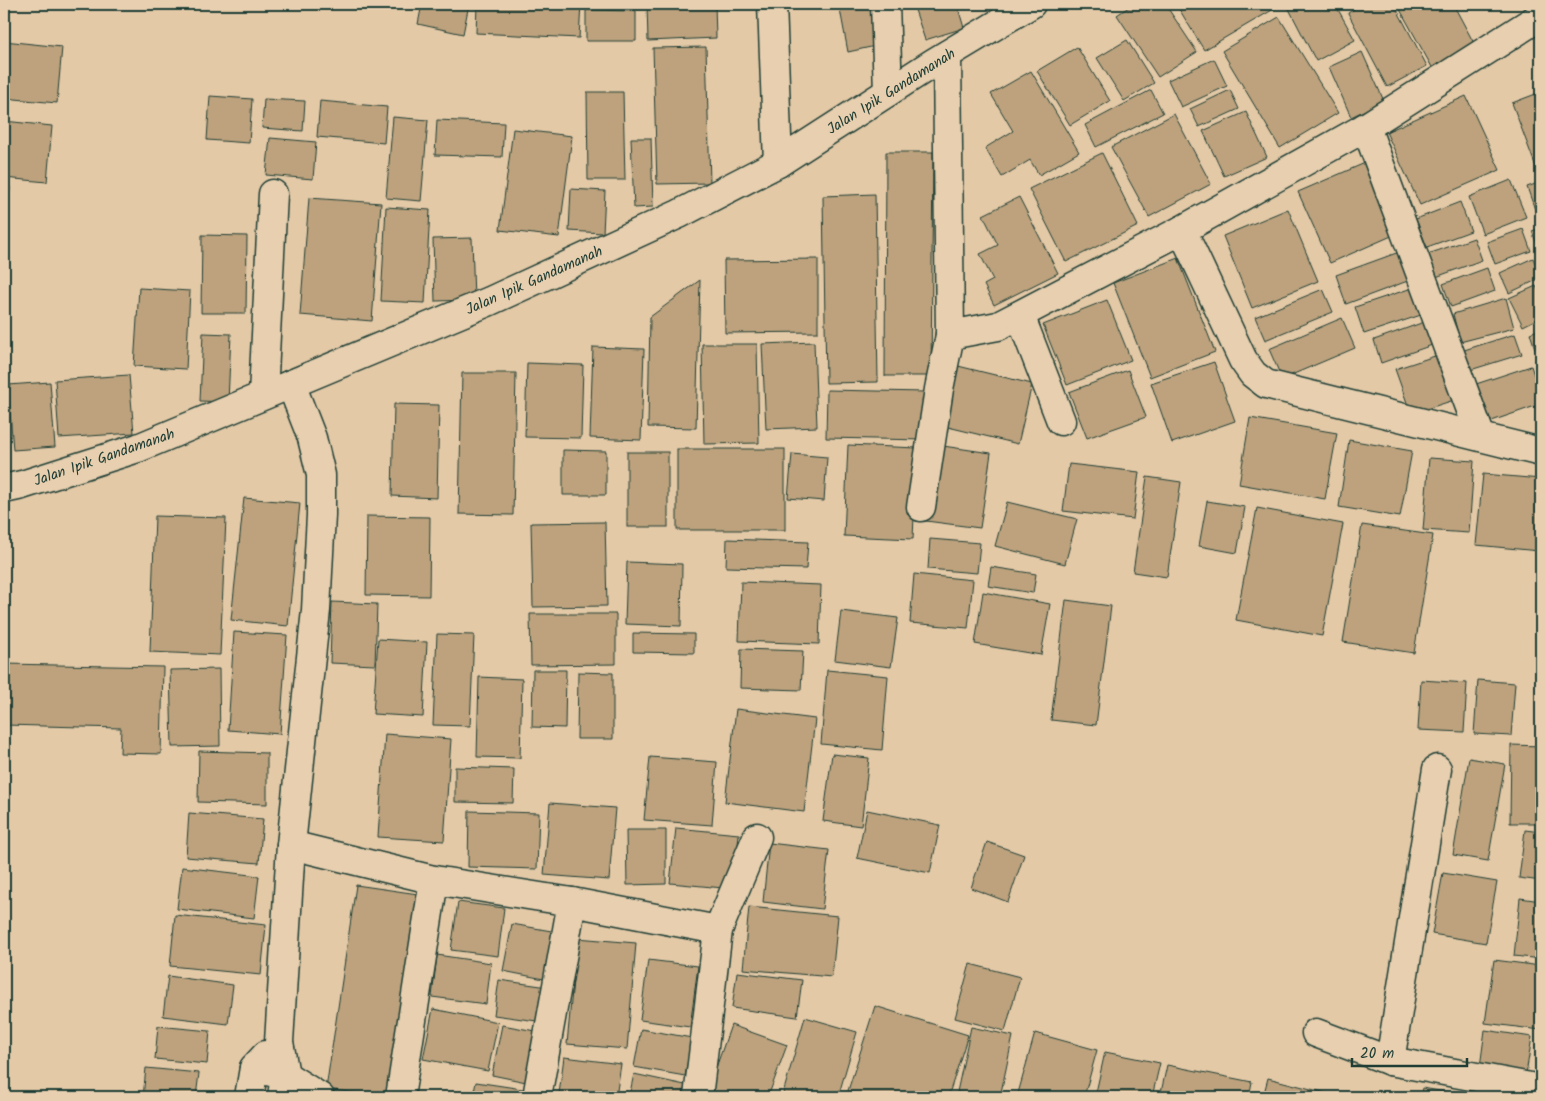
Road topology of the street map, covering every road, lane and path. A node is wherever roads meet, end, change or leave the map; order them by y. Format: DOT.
graph roads {
  1 [pos="772,4"];
  2 [pos="885,4"];
  3 [pos="1032,4"];
  4 [pos="1541,14"];
  5 [pos="947,56"];
  6 [pos="888,92"];
  7 [pos="1366,127"];
  8 [pos="778,162"];
  9 [pos="274,194"];
  10 [pos="1182,230"];
  11 [pos="1020,315"];
  12 [pos="950,335"];
  13 [pos="291,384"];
  14 [pos="263,395"];
  15 [pos="1061,421"];
  16 [pos="1481,437"];
  17 [pos="1541,452"];
  18 [pos="4,489"];
  19 [pos="921,507"];
  20 [pos="1437,769"];
  21 [pos="757,838"];
  22 [pos="291,845"];
  23 [pos="434,880"];
  24 [pos="572,902"];
  25 [pos="718,930"];
  26 [pos="1316,1033"];
  27 [pos="279,1042"];
  28 [pos="1390,1061"];
  29 [pos="254,1068"];
  30 [pos="283,1086"];
  31 [pos="1541,1089"];
  32 [pos="249,1097"];
  33 [pos="320,1097"];
  34 [pos="400,1097"];
  35 [pos="537,1097"];
  36 [pos="698,1097"];
  1 -- 8 [label="street"];
  2 -- 6 [label="street"];
  3 -- 5 [label="street, Jalan Ipik Gandamanah"];
  4 -- 7 [label="street"];
  5 -- 6 [label="street, Jalan Ipik Gandamanah"];
  5 -- 12 [label="street"];
  6 -- 8 [label="street, Jalan Ipik Gandamanah"];
  7 -- 10 [label="street"];
  7 -- 16 [label="street"];
  8 -- 13 [label="street, Jalan Ipik Gandamanah"];
  9 -- 14 [label="street"];
  10 -- 11 [label="street"];
  10 -- 16 [label="street"];
  11 -- 12 [label="street"];
  11 -- 15 [label="street"];
  12 -- 19 [label="street"];
  13 -- 14 [label="street, Jalan Ipik Gandamanah"];
  13 -- 22 [label="street"];
  14 -- 18 [label="street, Jalan Ipik Gandamanah"];
  16 -- 17 [label="street"];
  20 -- 28 [label="street"];
  21 -- 25 [label="street"];
  22 -- 23 [label="street"];
  22 -- 27 [label="street"];
  23 -- 24 [label="street"];
  23 -- 34 [label="street"];
  24 -- 25 [label="street"];
  24 -- 35 [label="street"];
  25 -- 36 [label="street"];
  26 -- 28 [label="street"];
  27 -- 29 [label="street"];
  27 -- 30 [label="street"];
  28 -- 31 [label="street"];
  29 -- 30 [label="street"];
  29 -- 32 [label="street"];
  30 -- 33 [label="street"];
}
